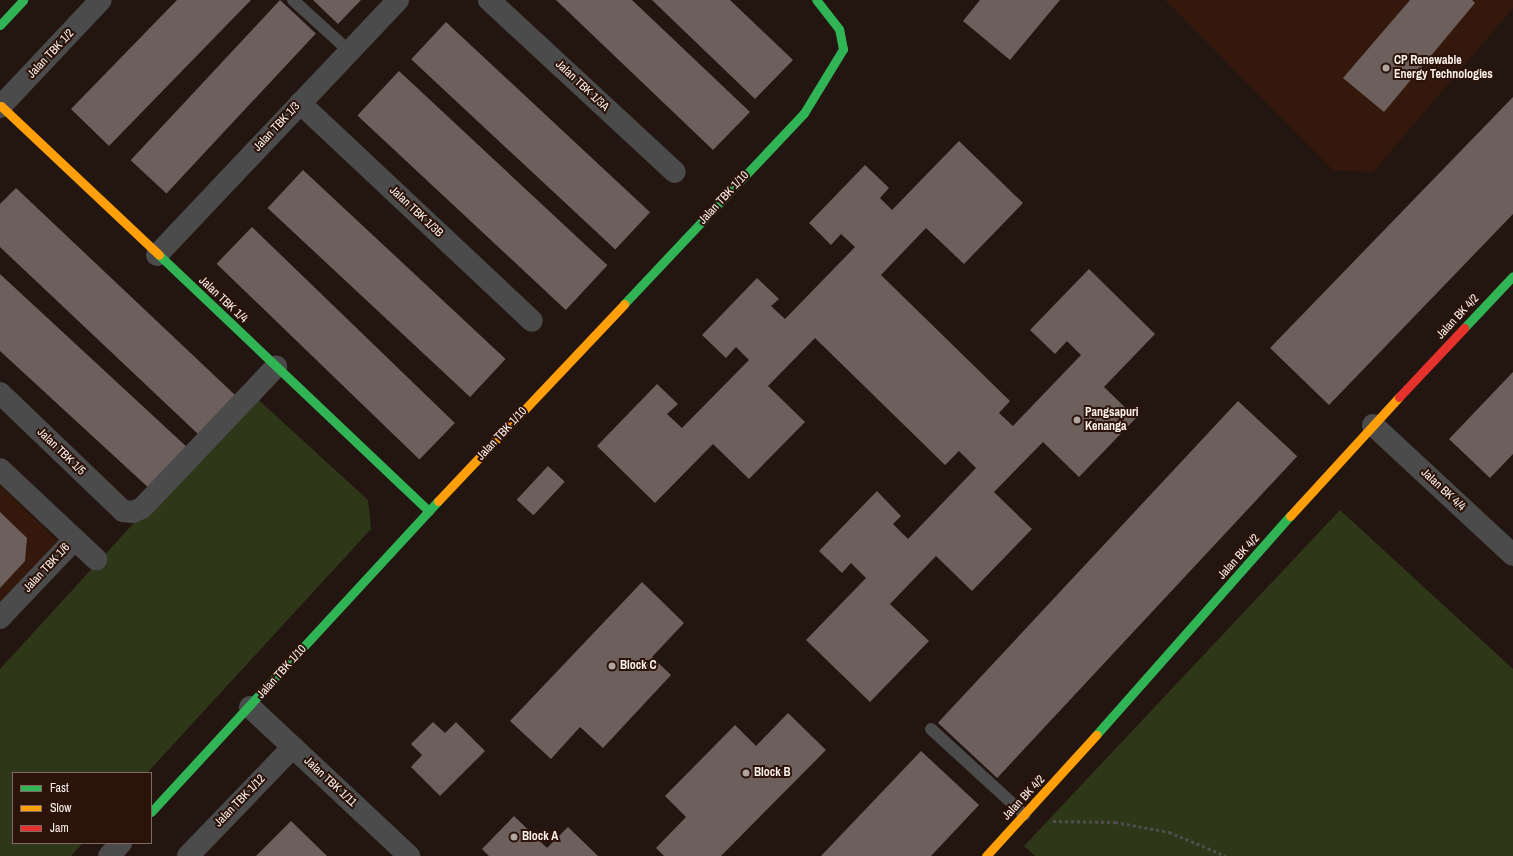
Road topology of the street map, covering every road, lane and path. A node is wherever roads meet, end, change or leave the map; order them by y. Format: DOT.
graph roads {
  1 [pos="23,0"];
  2 [pos="101,0"];
  3 [pos="294,0"];
  4 [pos="398,0"];
  5 [pos="489,0"];
  6 [pos="816,0"];
  7 [pos="0,24"];
  8 [pos="349,51"];
  9 [pos="300,103"];
  10 [pos="0,107"];
  11 [pos="674,172"];
  12 [pos="157,255"];
  13 [pos="1513,276"];
  14 [pos="532,321"];
  15 [pos="276,367"];
  16 [pos="0,393"];
  17 [pos="1373,425"];
  18 [pos="0,470"];
  19 [pos="430,511"];
  20 [pos="74,540"];
  21 [pos="1513,555"];
  22 [pos="96,559"];
  23 [pos="0,618"];
  24 [pos="250,707"];
  25 [pos="931,729"];
  26 [pos="293,747"];
  27 [pos="152,811"];
  28 [pos="1025,815"];
  29 [pos="120,844"];
  30 [pos="994,853"];
  31 [pos="109,856"];
  32 [pos="188,856"];
  33 [pos="409,856"];
  34 [pos="1226,856"];
  1 -- 7 [label="street"];
  2 -- 10 [label="street, Jalan TBK 1/2"];
  3 -- 8 [label="lane"];
  4 -- 8 [label="street, Jalan TBK 1/3"];
  5 -- 11 [label="street, Jalan TBK 1/3A"];
  6 -- 19 [label="street, Jalan TBK 1/10"];
  8 -- 9 [label="street, Jalan TBK 1/3"];
  9 -- 12 [label="street, Jalan TBK 1/3"];
  9 -- 14 [label="street, Jalan TBK 1/3B"];
  10 -- 12 [label="street, Jalan TBK 1/4"];
  12 -- 15 [label="street, Jalan TBK 1/4"];
  13 -- 17 [label="street, Jalan BK 4/2"];
  15 -- 16 [label="street, Jalan TBK 1/5"];
  15 -- 19 [label="street, Jalan TBK 1/4"];
  17 -- 21 [label="street, Jalan BK 4/4"];
  17 -- 28 [label="street, Jalan BK 4/2"];
  18 -- 20 [label="street, Jalan TBK 1/6"];
  19 -- 24 [label="street, Jalan TBK 1/10"];
  20 -- 22 [label="street"];
  20 -- 23 [label="street, Jalan TBK 1/6"];
  24 -- 26 [label="street, Jalan TBK 1/11"];
  24 -- 27 [label="street, Jalan TBK 1/10"];
  25 -- 28 [label="lane"];
  26 -- 32 [label="street, Jalan TBK 1/12"];
  26 -- 33 [label="street, Jalan TBK 1/11"];
  28 -- 30 [label="street, Jalan BK 4/2"];
  28 -- 34 [label="path"];
  29 -- 31 [label="street"];
}
